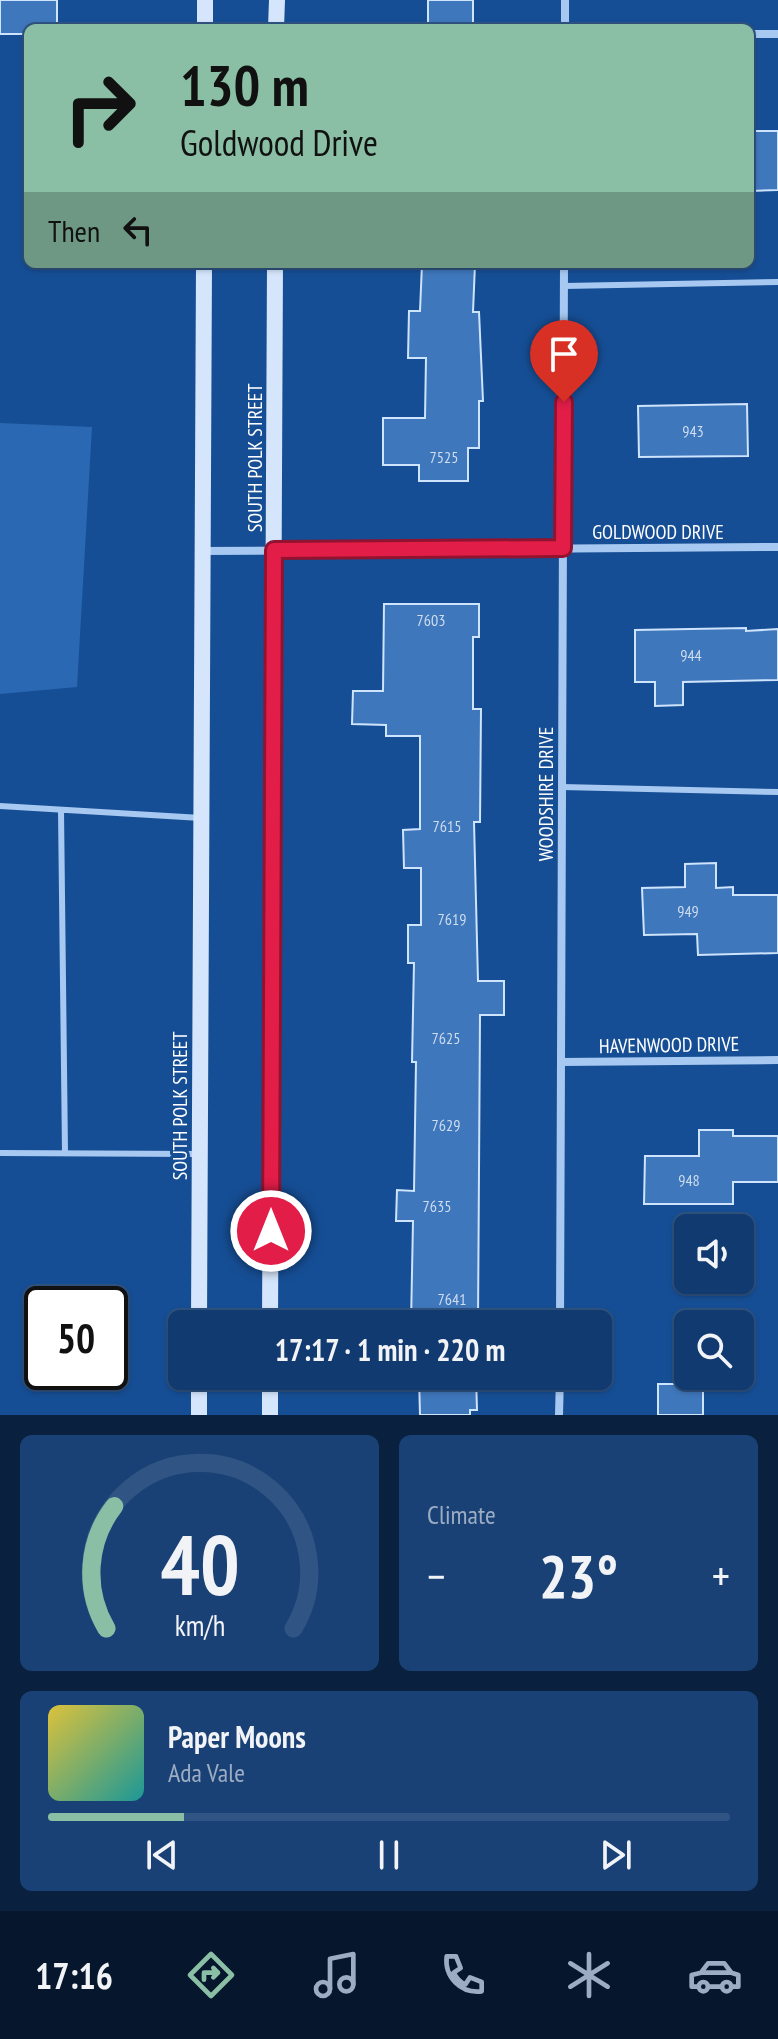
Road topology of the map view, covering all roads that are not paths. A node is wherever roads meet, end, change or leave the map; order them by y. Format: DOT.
graph roads {
  1 [pos="205,0"];
  2 [pos="277,0"];
  3 [pos="565,0"];
  4 [pos="205,24"];
  5 [pos="276,24"];
  6 [pos="565,24"];
  7 [pos="754,34"];
  8 [pos="778,34"];
  9 [pos="204,268"];
  10 [pos="275,268"];
  11 [pos="564,268"];
  12 [pos="778,282"];
  13 [pos="564,286"];
  14 [pos="778,547"];
  15 [pos="563,548"];
  16 [pos="274,550"];
  17 [pos="203,551"];
  18 [pos="562,787"];
  19 [pos="778,792"];
  20 [pos="0,806"];
  21 [pos="61,810"];
  22 [pos="201,818"];
  23 [pos="778,1060"];
  24 [pos="561,1062"];
  25 [pos="0,1153"];
  26 [pos="65,1153"];
  27 [pos="200,1154"];
  28 [pos="199,1310"];
  29 [pos="270,1310"];
  30 [pos="560,1310"];
  31 [pos="199,1390"];
  32 [pos="270,1390"];
  33 [pos="560,1390"];
  34 [pos="199,1415"];
  35 [pos="270,1415"];
  36 [pos="559,1415"];
  1 -- 4 [label="main road"];
  2 -- 5 [label="main road"];
  3 -- 6 [label="street"];
  7 -- 8 [label="street"];
  9 -- 17 [label="main road, SOUTH POLK STREET"];
  10 -- 16 [label="main road, SOUTH POLK STREET"];
  11 -- 13 [label="street, WOODSHIRE DRIVE"];
  12 -- 13 [label="lane"];
  13 -- 15 [label="street, WOODSHIRE DRIVE"];
  14 -- 15 [label="street, GOLDWOOD DRIVE"];
  15 -- 16 [label="street, GOLDWOOD DRIVE"];
  15 -- 18 [label="street, WOODSHIRE DRIVE"];
  16 -- 17 [label="street, GOLDWOOD DRIVE"];
  16 -- 29 [label="main road, SOUTH POLK STREET"];
  17 -- 22 [label="main road, SOUTH POLK STREET"];
  18 -- 19 [label="lane"];
  18 -- 24 [label="street, WOODSHIRE DRIVE"];
  20 -- 21 [label="lane"];
  21 -- 22 [label="lane"];
  21 -- 26 [label="lane"];
  22 -- 27 [label="main road, SOUTH POLK STREET"];
  23 -- 24 [label="street, HAVENWOOD DRIVE"];
  24 -- 30 [label="street, WOODSHIRE DRIVE"];
  25 -- 26 [label="lane"];
  26 -- 27 [label="lane"];
  27 -- 28 [label="main road, SOUTH POLK STREET"];
  31 -- 34 [label="main road"];
  32 -- 35 [label="main road"];
  33 -- 36 [label="street"];
}
